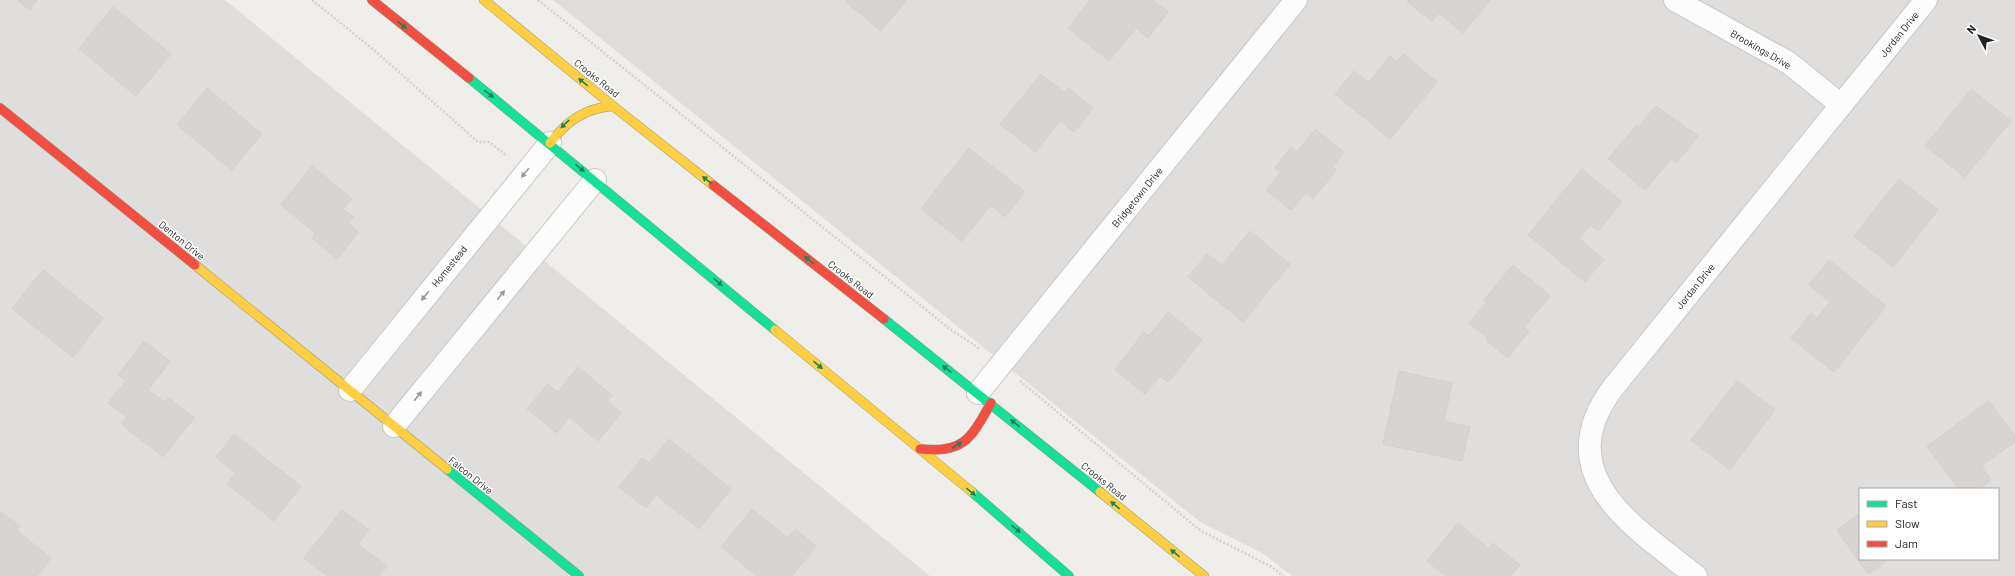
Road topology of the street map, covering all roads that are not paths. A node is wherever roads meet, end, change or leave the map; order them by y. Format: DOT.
graph roads {
  1 [pos="372,0"];
  2 [pos="484,0"];
  3 [pos="1296,0"];
  4 [pos="1675,0"];
  5 [pos="1926,0"];
  6 [pos="1841,105"];
  7 [pos="613,106"];
  8 [pos="0,108"];
  9 [pos="550,143"];
  10 [pos="595,180"];
  11 [pos="350,390"];
  12 [pos="984,398"];
  13 [pos="394,426"];
  14 [pos="920,449"];
  15 [pos="578,576"];
  16 [pos="1069,576"];
  17 [pos="1204,576"];
  18 [pos="1696,576"];
  1 -- 9 [label="main road, one-way"];
  7 -- 2 [label="main road, Crooks Road, one-way"];
  3 -- 12 [label="street, Bridgetown Drive"];
  4 -- 6 [label="street, Brookings Drive"];
  5 -- 6 [label="street, Jordan Drive"];
  6 -- 18 [label="street, Jordan Drive"];
  7 -- 9 [label="main road, one-way"];
  12 -- 7 [label="main road, Crooks Road, one-way"];
  8 -- 11 [label="main road, Denton Drive"];
  9 -- 10 [label="main road, one-way"];
  9 -- 11 [label="street, Homestead, one-way"];
  13 -- 10 [label="street, one-way"];
  10 -- 14 [label="main road, one-way"];
  11 -- 13 [label="main road, Falcon Drive"];
  14 -- 12 [label="main road, one-way"];
  17 -- 12 [label="main road, Crooks Road, one-way"];
  13 -- 15 [label="main road, Falcon Drive"];
  14 -- 16 [label="main road, one-way"];
}
